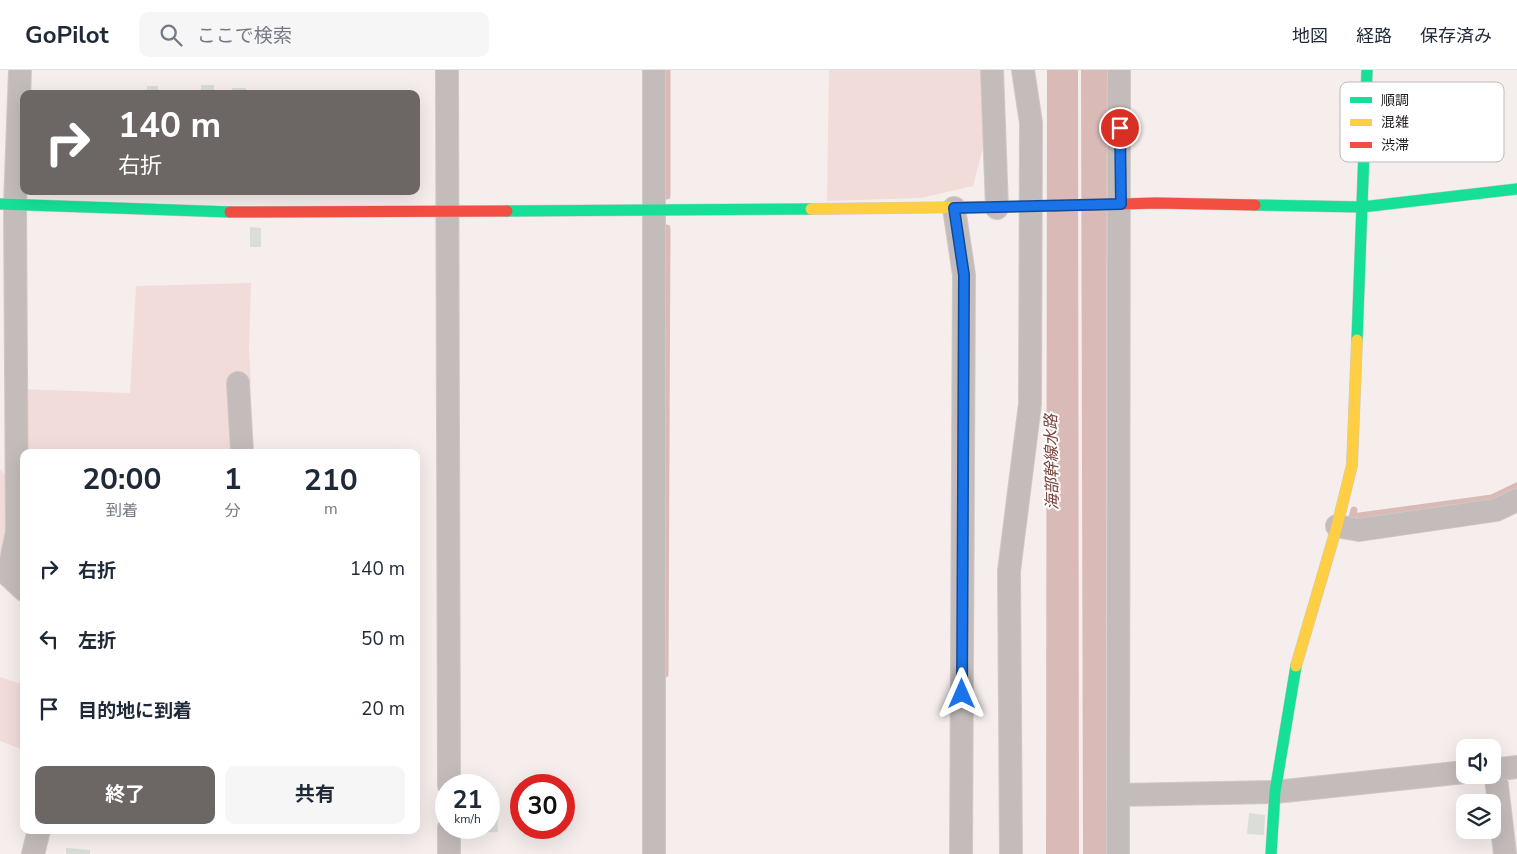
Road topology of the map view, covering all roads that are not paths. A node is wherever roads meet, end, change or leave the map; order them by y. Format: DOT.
graph roads {
  1 [pos="20,70"];
  2 [pos="447,70"];
  3 [pos="654,70"];
  4 [pos="992,70"];
  5 [pos="1023,70"];
  6 [pos="1119,70"];
  7 [pos="1364,162"];
  8 [pos="1517,189"];
  9 [pos="7,204"];
  10 [pos="1115,204"];
  11 [pos="1038,207"];
  12 [pos="1362,207"];
  13 [pos="954,208"];
  14 [pos="997,208"];
  15 [pos="654,209"];
  16 [pos="447,211"];
  17 [pos="238,382"];
  18 [pos="242,449"];
  19 [pos="1517,500"];
  20 [pos="1337,526"];
  21 [pos="14,582"];
  22 [pos="1517,767"];
  23 [pos="1501,769"];
  24 [pos="1456,773"];
  25 [pos="449,774"];
  26 [pos="1496,784"];
  27 [pos="1276,792"];
  28 [pos="1120,795"];
  29 [pos="38,834"];
  30 [pos="449,839"];
  31 [pos="33,854"];
  32 [pos="449,854"];
  33 [pos="654,854"];
  34 [pos="962,854"];
  35 [pos="1012,854"];
  36 [pos="1118,854"];
  37 [pos="1271,854"];
  38 [pos="1505,854"];
  1 -- 9 [label="street"];
  2 -- 16 [label="street"];
  3 -- 15 [label="street"];
  4 -- 14 [label="street"];
  5 -- 11 [label="street"];
  6 -- 10 [label="street"];
  7 -- 12 [label="street"];
  8 -- 12 [label="street"];
  9 -- 16 [label="street"];
  9 -- 21 [label="street"];
  10 -- 11 [label="street"];
  10 -- 12 [label="street"];
  10 -- 28 [label="street"];
  11 -- 14 [label="street"];
  11 -- 35 [label="street"];
  12 -- 20 [label="street"];
  13 -- 14 [label="street"];
  13 -- 15 [label="street"];
  13 -- 34 [label="street"];
  15 -- 16 [label="street"];
  15 -- 33 [label="street"];
  16 -- 25 [label="street"];
  17 -- 18 [label="street"];
  19 -- 20 [label="street"];
  20 -- 27 [label="street"];
  22 -- 23 [label="street"];
  24 -- 27 [label="street"];
  26 -- 38 [label="street"];
  27 -- 28 [label="street"];
  27 -- 37 [label="street"];
  28 -- 36 [label="street"];
  29 -- 31 [label="street"];
  30 -- 32 [label="street"];
}
